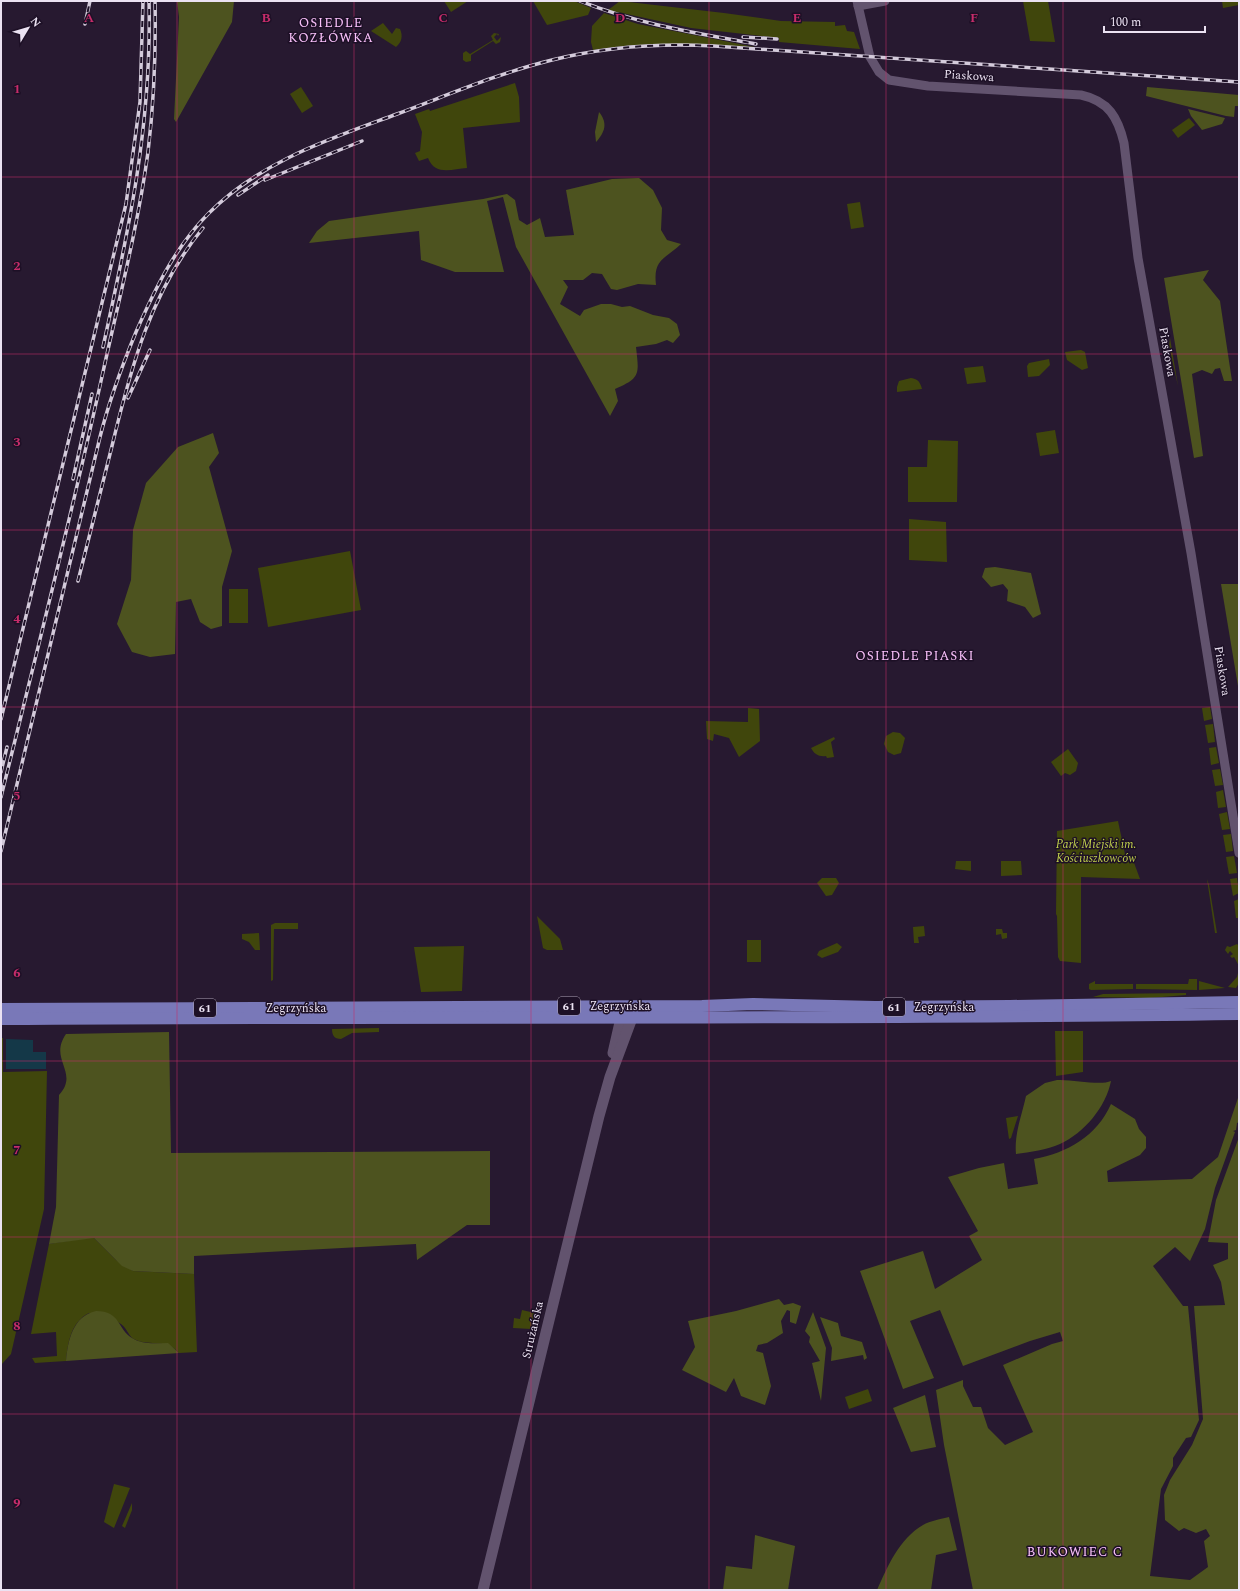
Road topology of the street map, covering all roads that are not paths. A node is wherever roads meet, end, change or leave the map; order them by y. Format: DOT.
graph roads {
  1 [pos="885,1"];
  2 [pos="858,3"];
  3 [pos="1239,853"];
  4 [pos="1239,1002"];
  5 [pos="632,1006"];
  6 [pos="1,1009"];
  7 [pos="83,1014"];
  8 [pos="1239,1014"];
  9 [pos="626,1018"];
  10 [pos="1,1019"];
  11 [pos="483,1590"];
  1 -- 2 [label="street"];
  2 -- 3 [label="street, Piaskowa"];
  4 -- 5 [label="main road, Zegrzyńska / 61"];
  5 -- 7 [label="main road, Zegrzyńska / 61"];
  5 -- 9 [label="main road, Strużańska"];
  6 -- 7 [label="main road, Zegrzyńska / 61"];
  7 -- 9 [label="main road, Zegrzyńska / 61"];
  7 -- 10 [label="main road, Zegrzyńska / 61"];
  8 -- 9 [label="main road, Zegrzyńska / 61"];
  9 -- 11 [label="main road, Strużańska"];
}
